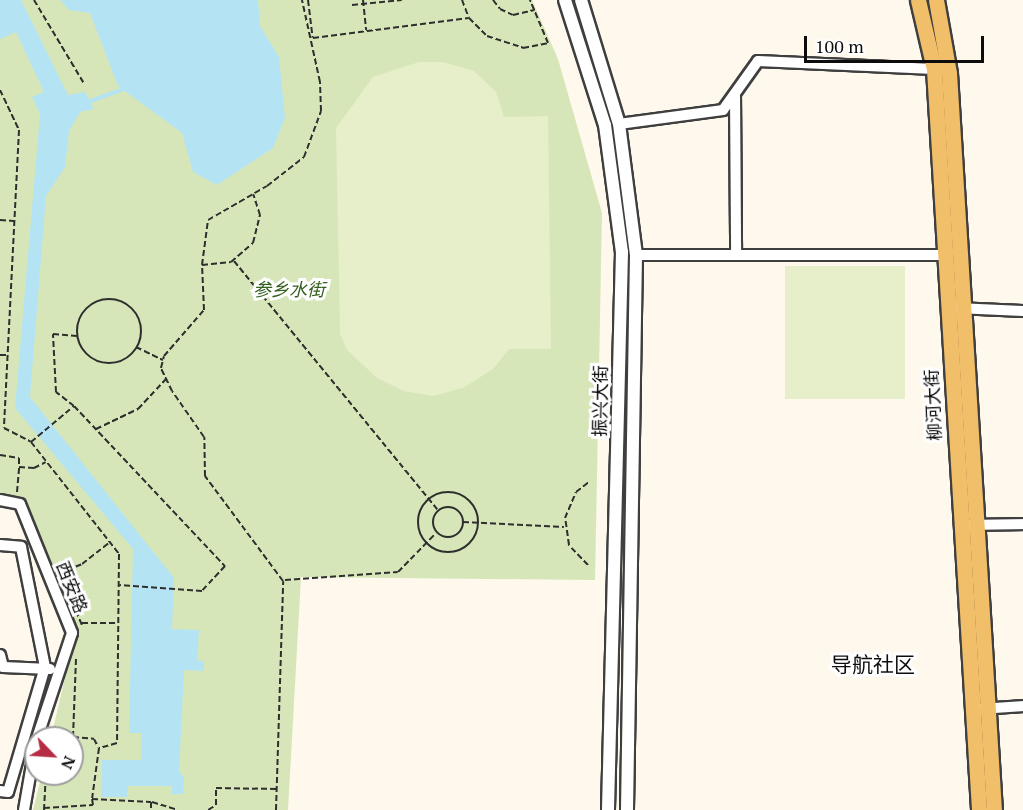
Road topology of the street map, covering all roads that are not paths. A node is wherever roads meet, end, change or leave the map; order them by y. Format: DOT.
graph roads {
  1 [pos="565,0"];
  2 [pos="580,0"];
  3 [pos="918,0"];
  4 [pos="936,0"];
  5 [pos="934,69"];
  6 [pos="735,94"];
  7 [pos="619,124"];
  8 [pos="636,255"];
  9 [pos="736,255"];
  10 [pos="944,255"];
  11 [pos="947,308"];
  12 [pos="963,308"];
  13 [pos="1023,311"];
  14 [pos="0,500"];
  15 [pos="1023,524"];
  16 [pos="976,525"];
  17 [pos="959,526"];
  18 [pos="0,545"];
  19 [pos="0,655"];
  20 [pos="45,667"];
  21 [pos="1,671"];
  22 [pos="59,672"];
  23 [pos="1023,706"];
  24 [pos="988,708"];
  25 [pos="972,710"];
  26 [pos="40,726"];
  27 [pos="28,786"];
  28 [pos="0,791"];
  29 [pos="24,810"];
  30 [pos="608,810"];
  31 [pos="627,810"];
  32 [pos="979,810"];
  33 [pos="994,810"];
  1 -- 30 [label="street, 振兴大街"];
  2 -- 7 [label="street, 振兴大街"];
  3 -- 5 [label="main road, 柳河大街"];
  4 -- 12 [label="main road, 柳河大街"];
  5 -- 6 [label="street"];
  5 -- 10 [label="main road, 柳河大街"];
  6 -- 7 [label="street"];
  6 -- 9 [label="street"];
  7 -- 8 [label="street, 振兴大街"];
  8 -- 9 [label="street"];
  8 -- 31 [label="street, 振兴大街"];
  9 -- 10 [label="street"];
  10 -- 11 [label="main road, 柳河大街"];
  11 -- 12 [label="street"];
  11 -- 17 [label="main road, 柳河大街"];
  12 -- 13 [label="street"];
  12 -- 16 [label="main road, 柳河大街"];
  14 -- 22 [label="street, 西安路"];
  15 -- 16 [label="street"];
  16 -- 17 [label="street"];
  16 -- 24 [label="main road, 柳河大街"];
  17 -- 25 [label="main road, 柳河大街"];
  18 -- 20 [label="street"];
  19 -- 21 [label="street"];
  20 -- 21 [label="street"];
  20 -- 22 [label="street"];
  20 -- 28 [label="street"];
  22 -- 26 [label="street, 西安路"];
  23 -- 24 [label="street"];
  24 -- 25 [label="street"];
  24 -- 33 [label="main road, 柳河大街"];
  25 -- 32 [label="main road, 柳河大街"];
  27 -- 29 [label="street, 西安路"];
}
